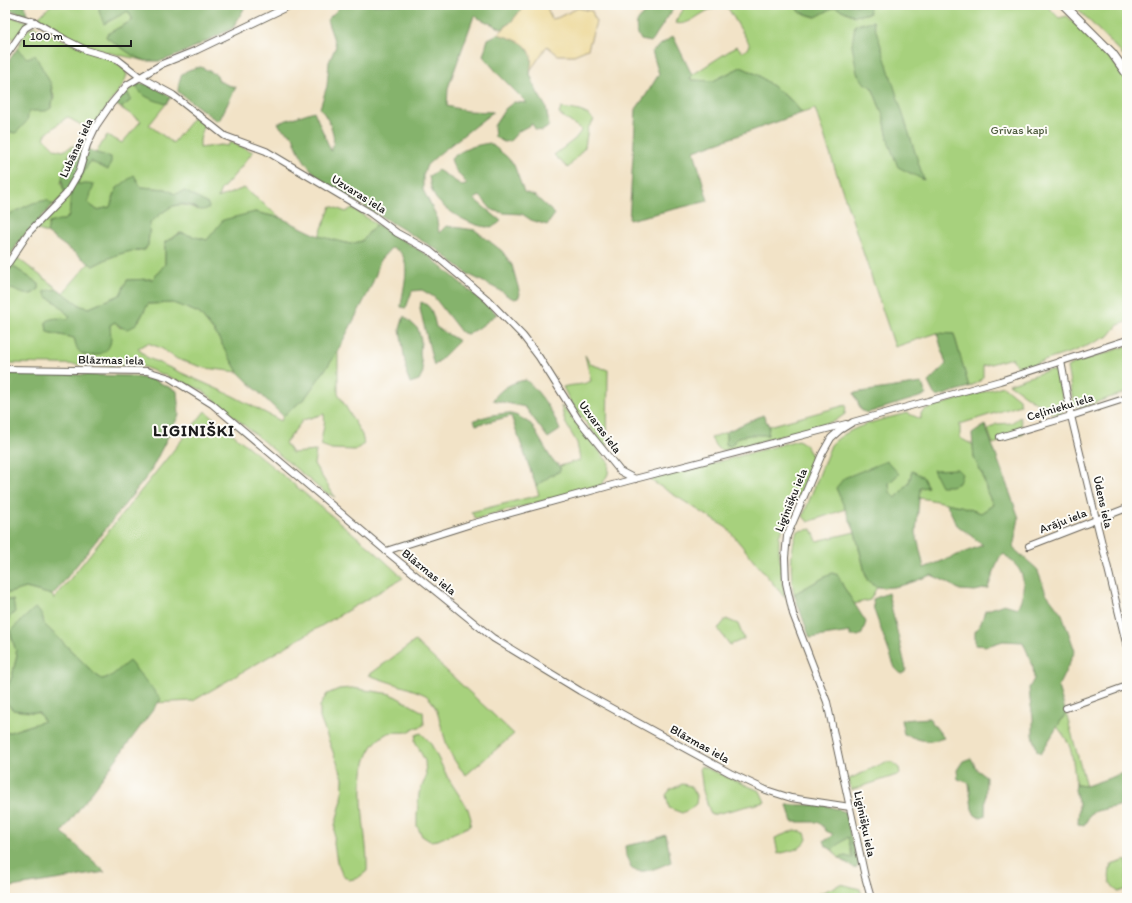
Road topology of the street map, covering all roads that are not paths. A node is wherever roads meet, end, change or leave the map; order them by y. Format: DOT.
graph roads {
  1 [pos="291,5"];
  2 [pos="1064,5"];
  3 [pos="5,13"];
  4 [pos="35,22"];
  5 [pos="5,57"];
  6 [pos="1127,74"];
  7 [pos="140,76"];
  8 [pos="5,268"];
  9 [pos="1127,340"];
  10 [pos="1061,361"];
  11 [pos="6,369"];
  12 [pos="1127,398"];
  13 [pos="1071,416"];
  14 [pos="853,422"];
  15 [pos="1000,437"];
  16 [pos="635,479"];
  17 [pos="1127,508"];
  18 [pos="1096,520"];
  19 [pos="1029,546"];
  20 [pos="386,551"];
  21 [pos="1127,647"];
  22 [pos="1127,686"];
  23 [pos="1066,708"];
  24 [pos="850,807"];
  25 [pos="871,898"];
  1 -- 7 [label="street, Lubānas iela"];
  2 -- 6 [label="main road"];
  3 -- 4 [label="street, Uzvaras iela"];
  4 -- 5 [label="street"];
  4 -- 7 [label="street, Uzvaras iela"];
  7 -- 8 [label="street, Lubānas iela"];
  7 -- 16 [label="street, Uzvaras iela"];
  9 -- 10 [label="street, Liginišķu iela"];
  10 -- 13 [label="street, Ūdens iela"];
  10 -- 14 [label="street, Liginišķu iela"];
  11 -- 20 [label="street, Blāzmas iela"];
  12 -- 13 [label="street, Ceļinieku iela"];
  13 -- 15 [label="street, Ceļinieku iela"];
  13 -- 18 [label="street, Ūdens iela"];
  14 -- 16 [label="street"];
  14 -- 24 [label="street, Liginišķu iela"];
  16 -- 20 [label="street"];
  17 -- 18 [label="street, Arāju iela"];
  18 -- 19 [label="street, Arāju iela"];
  18 -- 21 [label="street, Ūdens iela"];
  20 -- 24 [label="street, Blāzmas iela"];
  22 -- 23 [label="street"];
  24 -- 25 [label="street, Liginišķu iela"];
}
